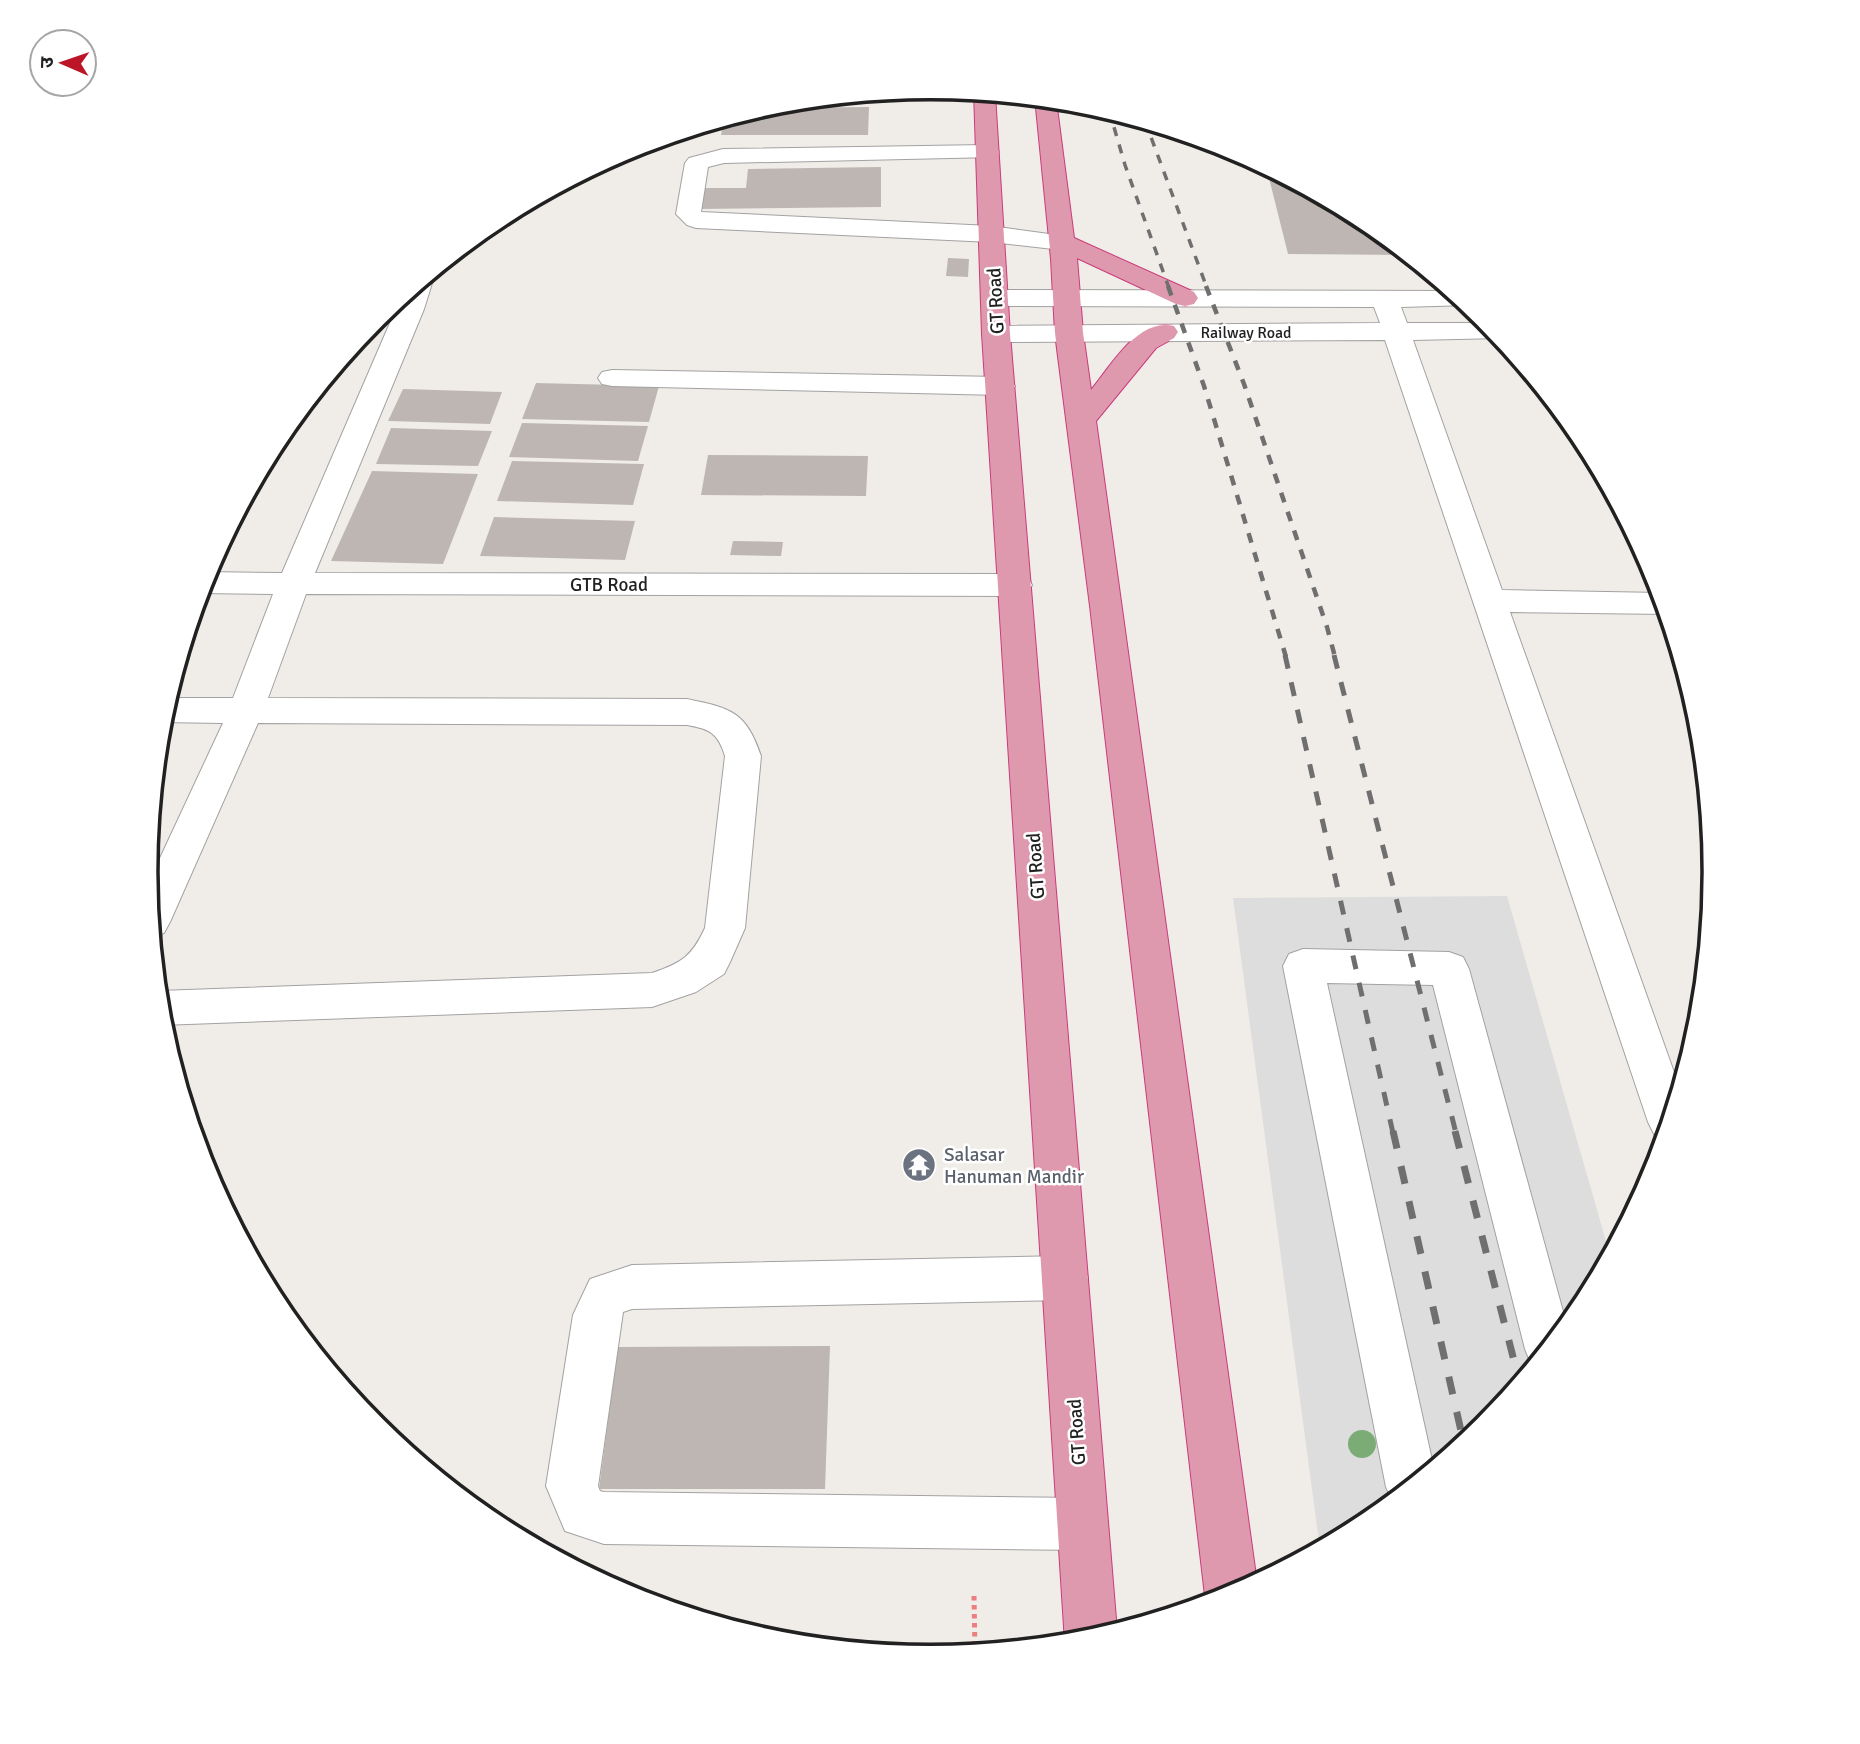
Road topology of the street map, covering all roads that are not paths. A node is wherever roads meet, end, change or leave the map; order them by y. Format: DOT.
graph roads {
  1 [pos="984,101"];
  2 [pos="1046,109"];
  3 [pos="987,152"];
  4 [pos="991,234"];
  5 [pos="1062,242"];
  6 [pos="415,297"];
  7 [pos="995,298"];
  8 [pos="1185,298"];
  9 [pos="1450,302"];
  10 [pos="1390,314"];
  11 [pos="1068,316"];
  12 [pos="1478,328"];
  13 [pos="1164,332"];
  14 [pos="996,334"];
  15 [pos="612,378"];
  16 [pos="1001,386"];
  17 [pos="1083,419"];
  18 [pos="214,583"];
  19 [pos="295,583"];
  20 [pos="1016,585"];
  21 [pos="1489,601"];
  22 [pos="1653,604"];
  23 [pos="175,710"];
  24 [pos="246,711"];
  25 [pos="159,903"];
  26 [pos="170,1008"];
  27 [pos="1665,1107"];
  28 [pos="1065,1278"];
  29 [pos="1546,1338"];
  30 [pos="1410,1477"];
  31 [pos="1082,1524"];
  32 [pos="1230,1583"];
  33 [pos="1089,1627"];
  1 -- 3 [label="highway, GT Road"];
  2 -- 5 [label="highway"];
  3 -- 4 [label="highway, GT Road"];
  3 -- 4 [label="street"];
  4 -- 5 [label="street"];
  4 -- 7 [label="highway, GT Road"];
  5 -- 8 [label="highway"];
  5 -- 11 [label="highway"];
  6 -- 19 [label="street"];
  7 -- 11 [label="street, Railway Road"];
  7 -- 14 [label="highway, GT Road"];
  8 -- 10 [label="street, Railway Road"];
  8 -- 11 [label="street, Railway Road"];
  9 -- 10 [label="street, Railway Road"];
  10 -- 12 [label="street, Railway Road"];
  10 -- 13 [label="street, Railway Road"];
  10 -- 21 [label="street"];
  11 -- 13 [label="street, Railway Road"];
  11 -- 14 [label="street, Railway Road"];
  11 -- 17 [label="highway"];
  13 -- 17 [label="highway"];
  14 -- 16 [label="highway, GT Road"];
  15 -- 16 [label="street"];
  16 -- 20 [label="highway, GT Road"];
  17 -- 32 [label="highway"];
  18 -- 19 [label="street, GTB Road"];
  19 -- 20 [label="street, GTB Road"];
  19 -- 24 [label="street"];
  20 -- 28 [label="highway, GT Road"];
  21 -- 22 [label="street"];
  21 -- 27 [label="street"];
  23 -- 24 [label="street"];
  24 -- 25 [label="street"];
  24 -- 26 [label="street"];
  28 -- 31 [label="highway, GT Road"];
  28 -- 31 [label="street"];
  29 -- 30 [label="street"];
  31 -- 33 [label="highway, GT Road"];
}
